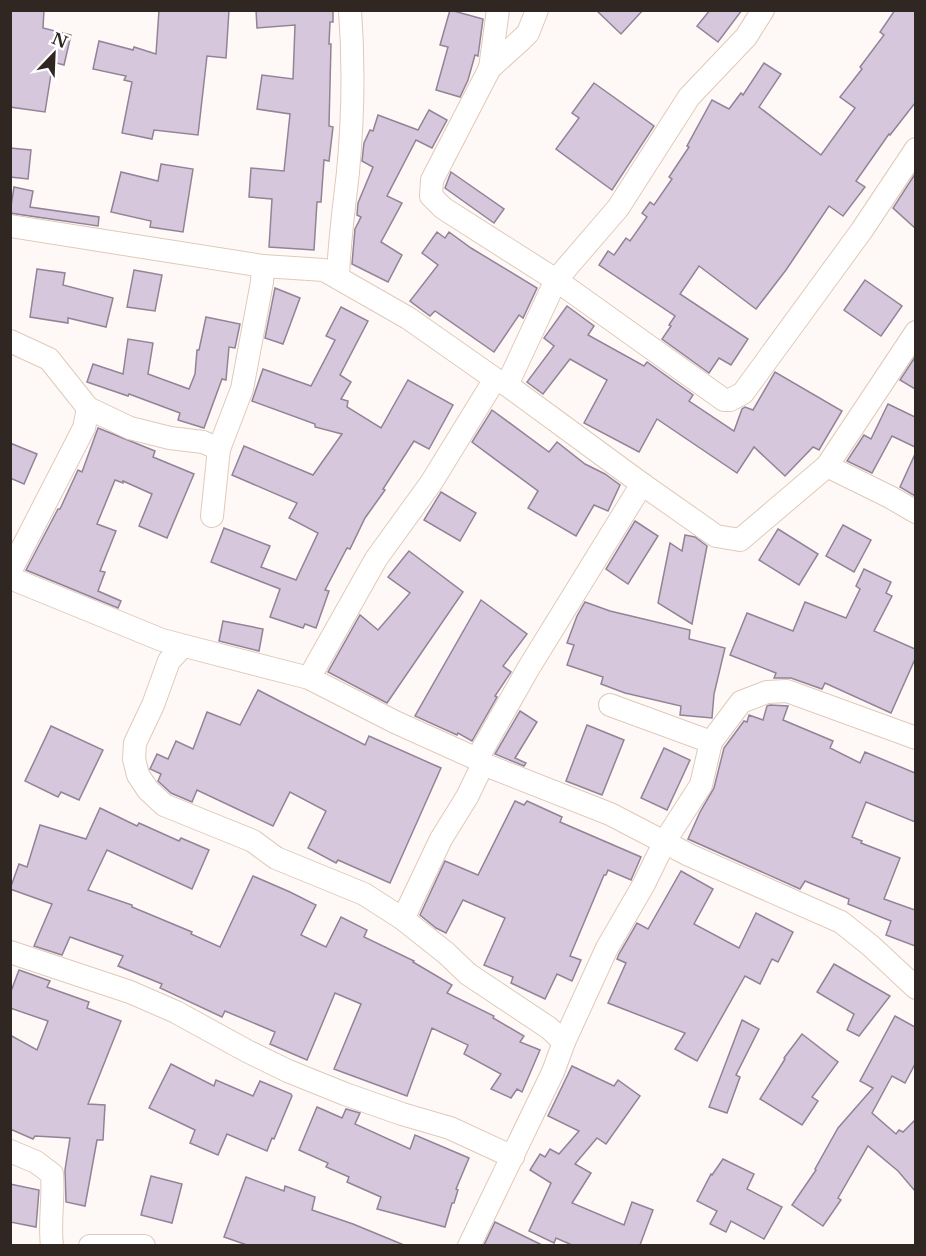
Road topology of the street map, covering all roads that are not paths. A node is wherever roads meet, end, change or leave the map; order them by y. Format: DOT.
graph roads {
  1 [pos="350,10"];
  2 [pos="498,10"];
  3 [pos="537,10"];
  4 [pos="763,10"];
  5 [pos="490,68"];
  6 [pos="915,149"];
  7 [pos="10,226"];
  8 [pos="263,266"];
  9 [pos="338,278"];
  10 [pos="556,280"];
  11 [pos="915,333"];
  12 [pos="10,341"];
  13 [pos="501,382"];
  14 [pos="88,408"];
  15 [pos="219,449"];
  16 [pos="827,466"];
  17 [pos="642,484"];
  18 [pos="915,512"];
  19 [pos="212,516"];
  20 [pos="10,572"];
  21 [pos="10,578"];
  22 [pos="171,649"];
  23 [pos="309,678"];
  24 [pos="610,705"];
  25 [pos="915,738"];
  26 [pos="711,742"];
  27 [pos="480,762"];
  28 [pos="665,841"];
  29 [pos="403,919"];
  30 [pos="10,952"];
  31 [pos="915,988"];
  32 [pos="564,1042"];
  33 [pos="10,1151"];
  34 [pos="513,1157"];
  35 [pos="52,1245"];
  36 [pos="90,1245"];
  37 [pos="144,1245"];
  38 [pos="469,1245"];
  1 -- 9 [label="street"];
  2 -- 5 [label="street"];
  3 -- 5 [label="street"];
  4 -- 10 [label="street"];
  5 -- 10 [label="street"];
  6 -- 10 [label="street"];
  7 -- 8 [label="street"];
  8 -- 9 [label="street"];
  8 -- 15 [label="street"];
  9 -- 13 [label="street"];
  10 -- 13 [label="street"];
  11 -- 16 [label="street"];
  12 -- 14 [label="street"];
  13 -- 17 [label="street"];
  13 -- 23 [label="street"];
  14 -- 15 [label="street"];
  14 -- 20 [label="street"];
  15 -- 19 [label="street"];
  16 -- 17 [label="street"];
  16 -- 18 [label="street"];
  17 -- 27 [label="street"];
  21 -- 22 [label="street"];
  22 -- 23 [label="street"];
  22 -- 29 [label="street"];
  23 -- 27 [label="street"];
  24 -- 26 [label="street"];
  25 -- 26 [label="street"];
  26 -- 28 [label="street"];
  27 -- 28 [label="street"];
  27 -- 29 [label="street"];
  28 -- 31 [label="street"];
  28 -- 32 [label="street"];
  29 -- 32 [label="street"];
  30 -- 34 [label="street"];
  32 -- 34 [label="street"];
  33 -- 35 [label="street"];
  34 -- 38 [label="street"];
  36 -- 37 [label="street"];
}
